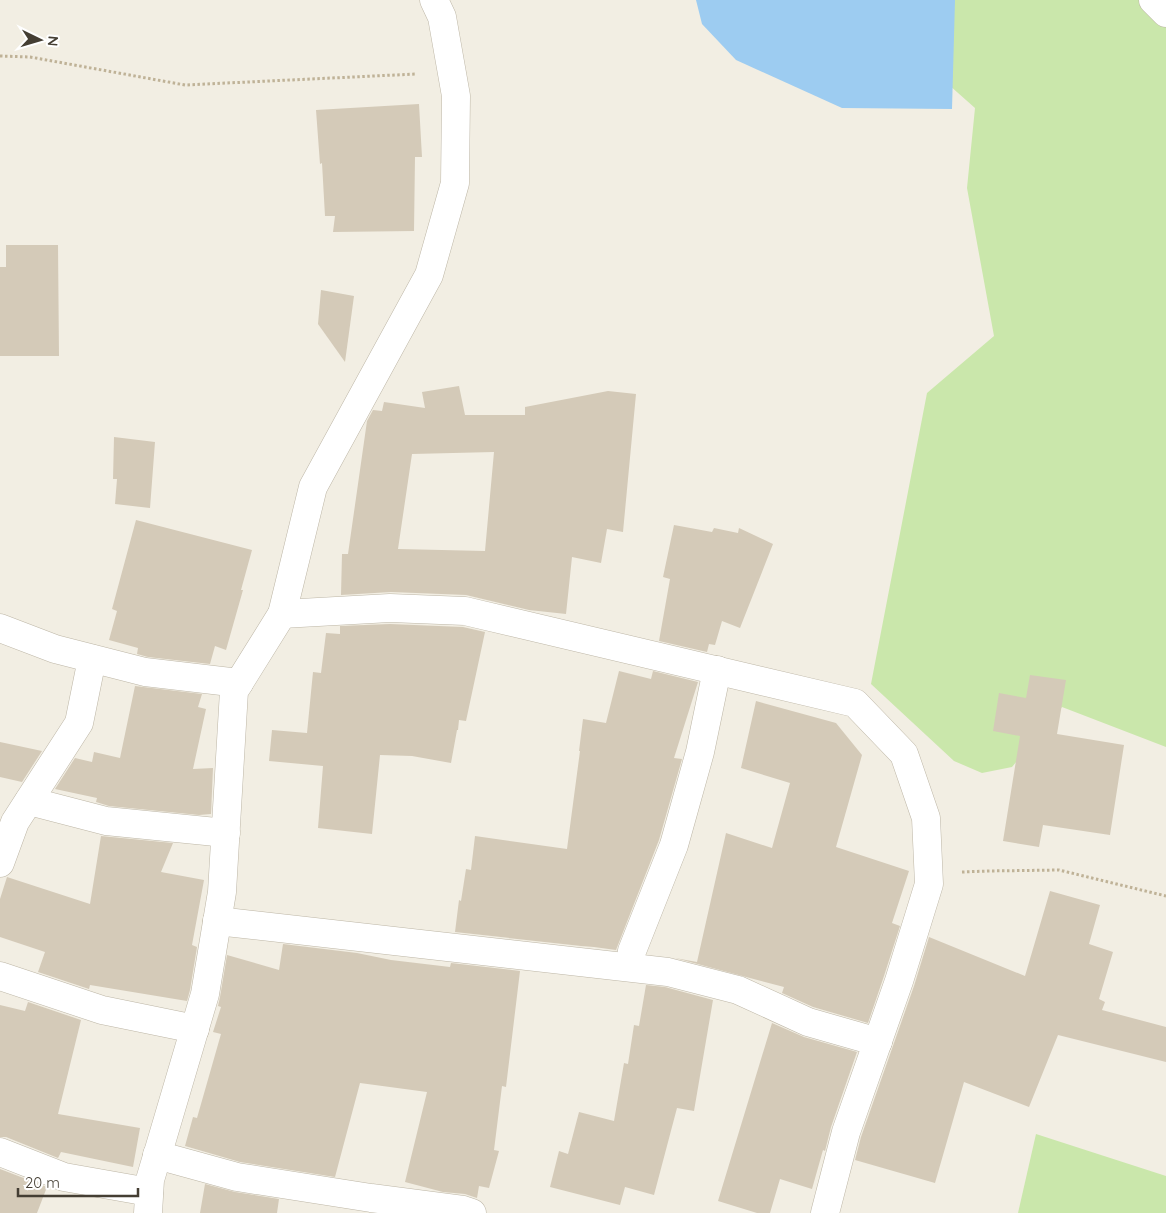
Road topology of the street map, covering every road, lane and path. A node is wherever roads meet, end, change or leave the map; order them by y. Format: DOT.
graph roads {
  1 [pos="434,0"];
  2 [pos="1154,0"];
  3 [pos="1166,13"];
  4 [pos="0,56"];
  5 [pos="452,72"];
  6 [pos="282,614"];
  7 [pos="0,628"];
  8 [pos="92,659"];
  9 [pos="717,670"];
  10 [pos="239,683"];
  11 [pos="29,801"];
  12 [pos="226,833"];
  13 [pos="0,863"];
  14 [pos="928,874"];
  15 [pos="1166,896"];
  16 [pos="217,921"];
  17 [pos="629,967"];
  18 [pos="0,976"];
  19 [pos="194,1029"];
  20 [pos="878,1042"];
  21 [pos="0,1152"];
  22 [pos="157,1156"];
  23 [pos="149,1202"];
  24 [pos="385,1207"];
  25 [pos="472,1213"];
  26 [pos="825,1213"];
  1 -- 5 [label="street"];
  2 -- 3 [label="street"];
  4 -- 5 [label="path"];
  5 -- 6 [label="street"];
  6 -- 9 [label="street"];
  6 -- 10 [label="street"];
  7 -- 8 [label="street"];
  8 -- 10 [label="street"];
  8 -- 11 [label="street"];
  9 -- 14 [label="street"];
  9 -- 17 [label="street"];
  10 -- 12 [label="street"];
  11 -- 12 [label="street"];
  11 -- 13 [label="street"];
  12 -- 16 [label="street"];
  14 -- 15 [label="path"];
  14 -- 20 [label="street"];
  16 -- 17 [label="street"];
  16 -- 19 [label="street"];
  17 -- 20 [label="street"];
  18 -- 19 [label="street"];
  19 -- 22 [label="street"];
  20 -- 26 [label="street"];
  21 -- 23 [label="street"];
  22 -- 23 [label="street"];
  22 -- 24 [label="street"];
  24 -- 25 [label="street"];
}
